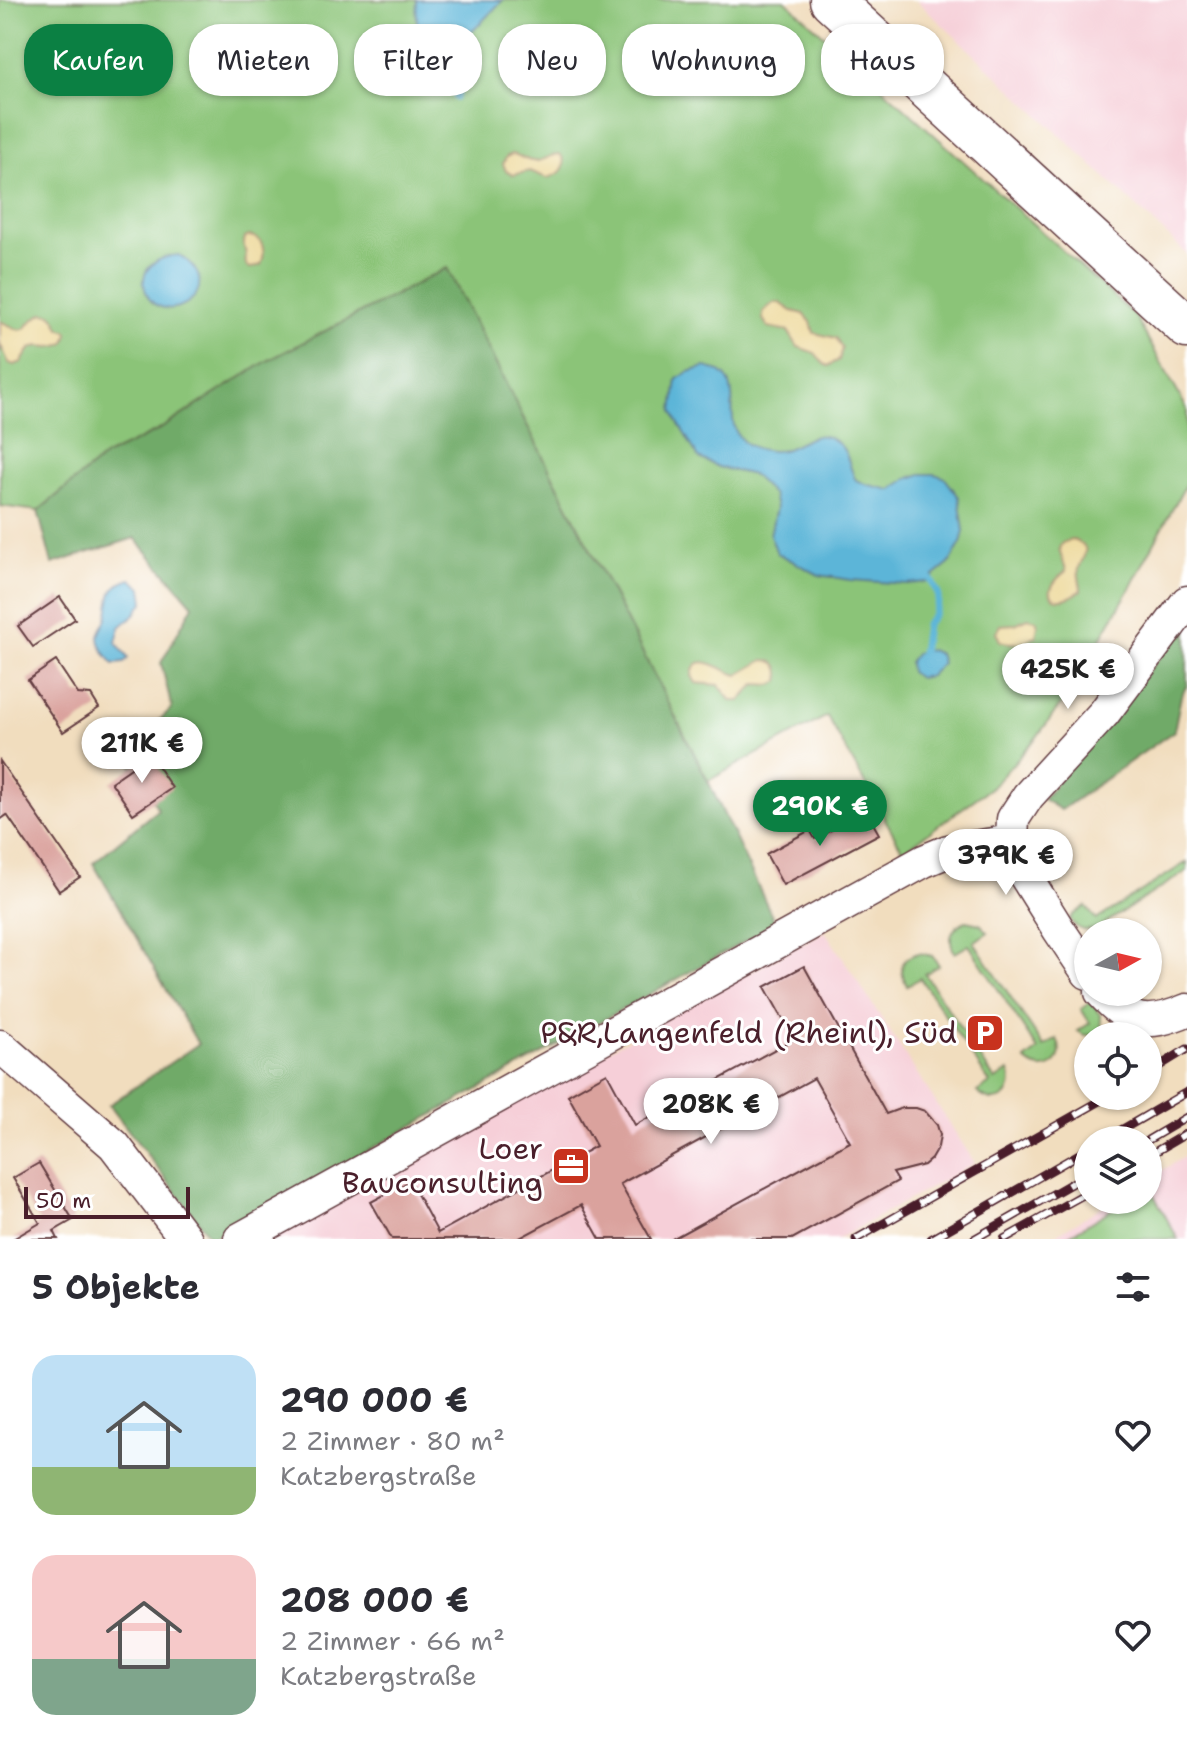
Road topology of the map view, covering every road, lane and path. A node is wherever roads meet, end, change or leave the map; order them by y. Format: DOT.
graph roads {
  1 [pos="831,0"];
  2 [pos="1187,327"];
  3 [pos="1187,602"];
  4 [pos="1012,841"];
  5 [pos="1074,952"];
  6 [pos="1113,1006"];
  7 [pos="1187,1010"];
  8 [pos="0,1046"];
  9 [pos="186,1239"];
  10 [pos="240,1239"];
  1 -- 2 [label="main road"];
  3 -- 4 [label="street"];
  4 -- 5 [label="street"];
  4 -- 10 [label="street"];
  6 -- 7 [label="street"];
  8 -- 9 [label="street"];
}
